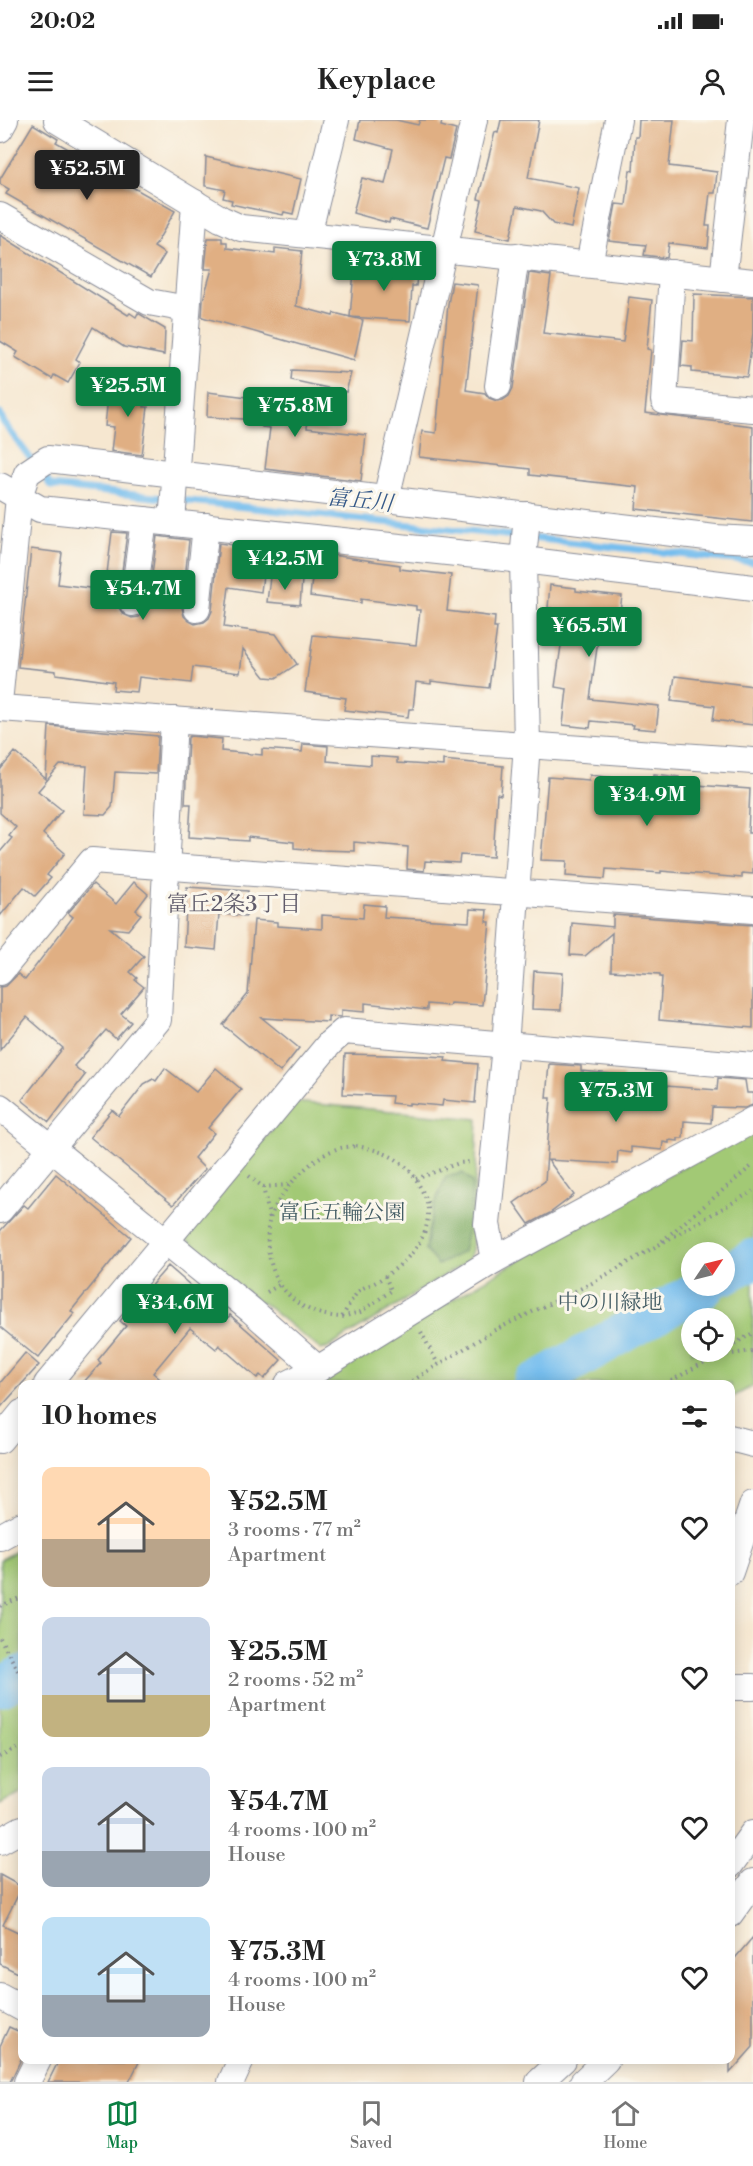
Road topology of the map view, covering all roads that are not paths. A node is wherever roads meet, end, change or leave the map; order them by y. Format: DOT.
graph roads {
  1 [pos="5,120"];
  2 [pos="57,120"];
  3 [pos="336,120"];
  4 [pos="474,120"];
  5 [pos="618,120"];
  6 [pos="741,120"];
  7 [pos="0,129"];
  8 [pos="195,203"];
  9 [pos="0,216"];
  10 [pos="308,235"];
  11 [pos="445,249"];
  12 [pos="516,256"];
  13 [pos="589,264"];
  14 [pos="672,273"];
  15 [pos="723,279"];
  16 [pos="753,282"];
  17 [pos="187,309"];
  18 [pos="498,387"];
  19 [pos="753,410"];
  20 [pos="10,491"];
  21 [pos="173,499"];
  22 [pos="386,499"];
  23 [pos="144,520"];
  24 [pos="526,520"];
  25 [pos="206,526"];
  26 [pos="753,540"];
  27 [pos="524,556"];
  28 [pos="753,588"];
  29 [pos="134,603"];
  30 [pos="197,609"];
  31 [pos="0,693"];
  32 [pos="0,708"];
  33 [pos="174,720"];
  34 [pos="527,744"];
  35 [pos="753,761"];
  36 [pos="165,866"];
  37 [pos="516,893"];
  38 [pos="753,910"];
  39 [pos="0,972"];
  40 [pos="505,1046"];
  41 [pos="753,1066"];
  42 [pos="0,1107"];
  43 [pos="753,1120"];
  44 [pos="51,1149"];
  45 [pos="0,1210"];
  46 [pos="166,1241"];
  47 [pos="494,1260"];
  48 [pos="318,1369"];
  49 [pos="49,1380"];
  50 [pos="296,1380"];
  51 [pos="18,1418"];
  52 [pos="735,1439"];
  53 [pos="0,1440"];
  54 [pos="753,1444"];
  55 [pos="753,1503"];
  56 [pos="18,1527"];
  57 [pos="0,1537"];
  58 [pos="735,1557"];
  59 [pos="735,1687"];
  60 [pos="753,1687"];
  61 [pos="18,1831"];
  62 [pos="753,1833"];
  63 [pos="0,1841"];
  64 [pos="735,1858"];
  65 [pos="753,1882"];
  66 [pos="735,1907"];
  67 [pos="0,1996"];
  68 [pos="18,2006"];
  69 [pos="36,2064"];
  70 [pos="239,2064"];
  71 [pos="559,2064"];
  72 [pos="602,2064"];
  73 [pos="27,2082"];
  74 [pos="231,2082"];
  75 [pos="539,2082"];
  76 [pos="583,2082"];
  1 -- 7 [label="street"];
  2 -- 8 [label="street"];
  3 -- 10 [label="street"];
  4 -- 11 [label="street"];
  5 -- 13 [label="street"];
  6 -- 15 [label="street"];
  8 -- 10 [label="street"];
  8 -- 17 [label="street"];
  9 -- 17 [label="street"];
  10 -- 11 [label="street"];
  11 -- 12 [label="street"];
  11 -- 22 [label="street"];
  12 -- 13 [label="street"];
  12 -- 18 [label="street"];
  13 -- 14 [label="street"];
  14 -- 15 [label="street"];
  14 -- 19 [label="street"];
  15 -- 16 [label="street"];
  17 -- 21 [label="street"];
  20 -- 21 [label="street"];
  20 -- 23 [label="street"];
  20 -- 31 [label="street"];
  21 -- 22 [label="street"];
  21 -- 23 [label="street"];
  21 -- 25 [label="street"];
  22 -- 24 [label="street"];
  23 -- 29 [label="street"];
  24 -- 26 [label="street"];
  24 -- 27 [label="street"];
  25 -- 27 [label="street"];
  25 -- 30 [label="street"];
  27 -- 28 [label="street"];
  27 -- 34 [label="street"];
  32 -- 33 [label="street"];
  33 -- 34 [label="street"];
  33 -- 36 [label="street"];
  34 -- 35 [label="street"];
  34 -- 37 [label="street"];
  36 -- 37 [label="street"];
  36 -- 39 [label="street"];
  36 -- 44 [label="street"];
  37 -- 38 [label="street"];
  37 -- 40 [label="street"];
  40 -- 41 [label="street"];
  40 -- 46 [label="street"];
  40 -- 47 [label="street"];
  42 -- 44 [label="street"];
  43 -- 47 [label="street"];
  44 -- 45 [label="street"];
  44 -- 46 [label="street"];
  46 -- 48 [label="street"];
  46 -- 49 [label="street"];
  47 -- 48 [label="street"];
  48 -- 50 [label="street"];
  51 -- 53 [label="street"];
  52 -- 54 [label="street"];
  55 -- 58 [label="street"];
  56 -- 57 [label="street"];
  59 -- 60 [label="street"];
  61 -- 63 [label="street"];
  62 -- 64 [label="street"];
  65 -- 66 [label="street"];
  67 -- 68 [label="street"];
  69 -- 73 [label="street"];
  70 -- 74 [label="street"];
  71 -- 75 [label="street"];
  72 -- 76 [label="street"];
}
